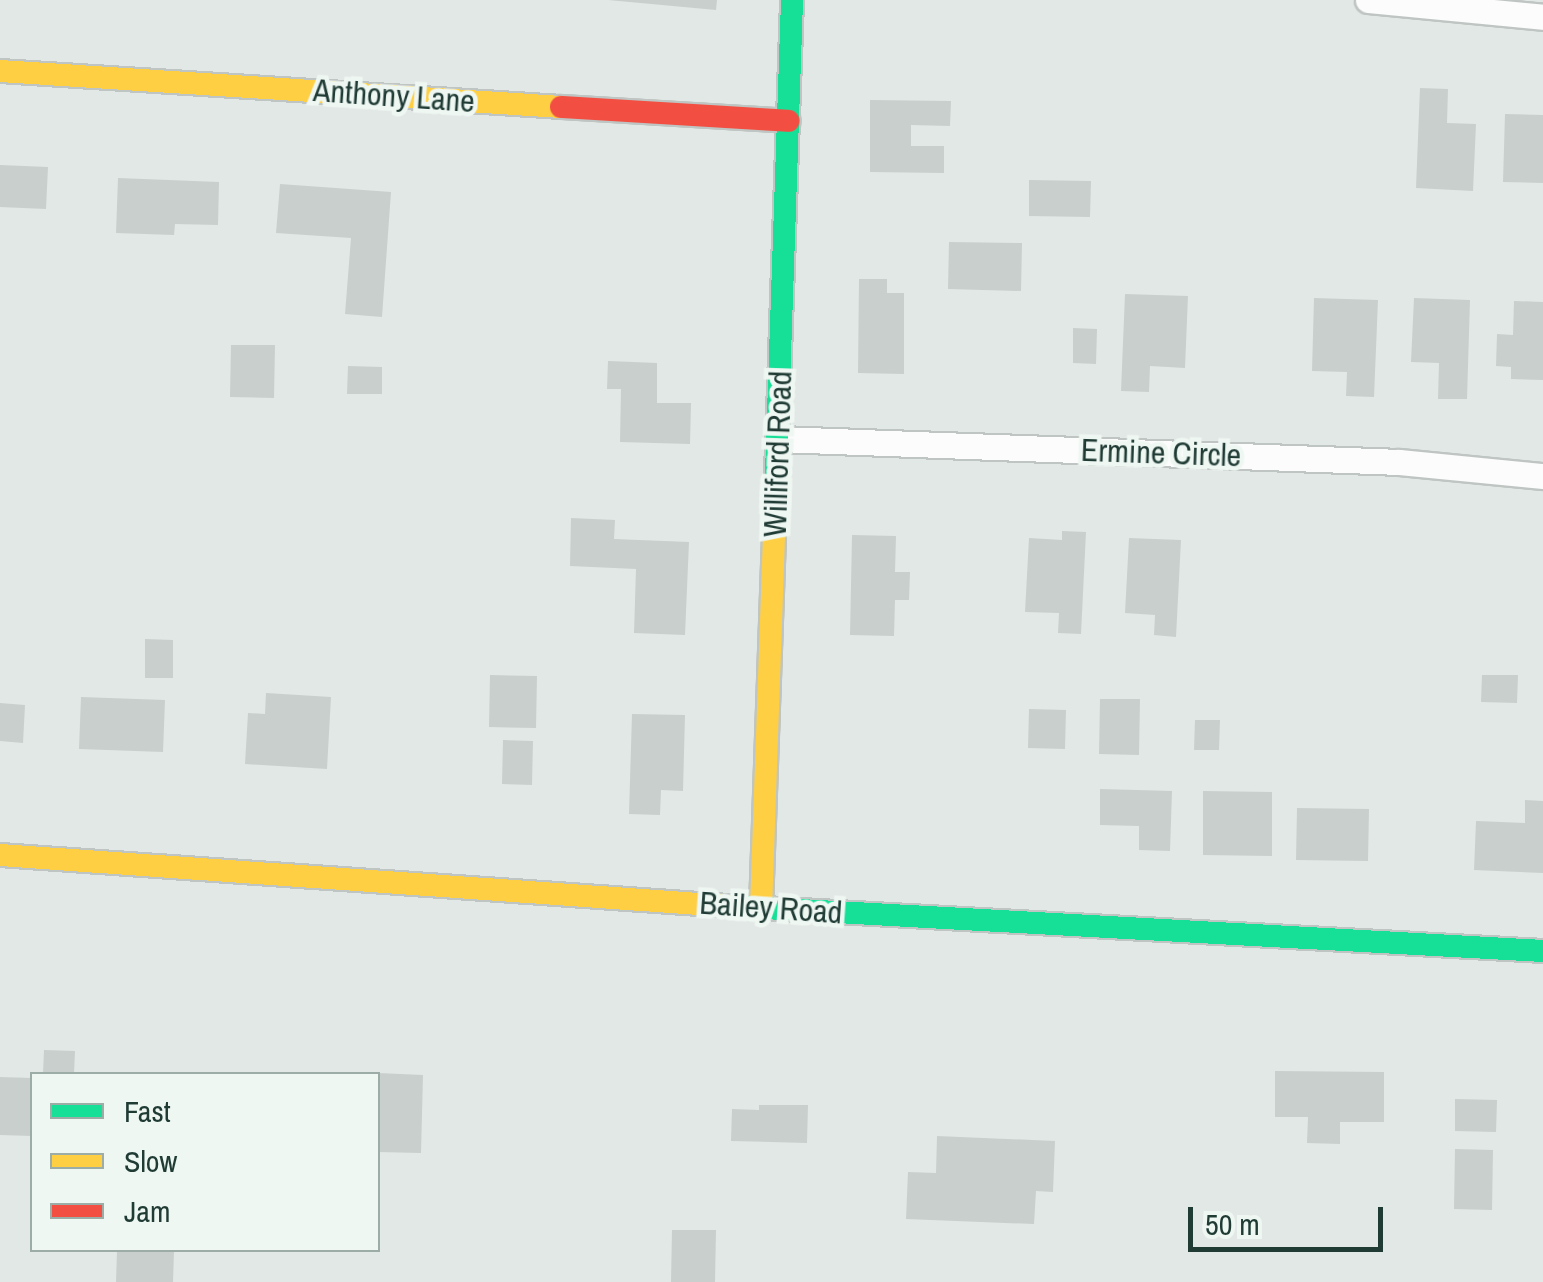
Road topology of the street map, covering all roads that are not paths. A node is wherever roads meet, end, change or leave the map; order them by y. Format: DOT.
graph roads {
  1 [pos="792,0"];
  2 [pos="1368,0"];
  3 [pos="1543,17"];
  4 [pos="0,71"];
  5 [pos="789,120"];
  6 [pos="780,439"];
  7 [pos="1543,476"];
  8 [pos="0,856"];
  9 [pos="761,908"];
  10 [pos="1543,952"];
  1 -- 5 [label="street, Williford Road"];
  2 -- 3 [label="street"];
  4 -- 5 [label="street, Anthony Lane"];
  5 -- 6 [label="street, Williford Road"];
  6 -- 7 [label="street, Ermine Circle"];
  6 -- 9 [label="street, Williford Road"];
  8 -- 9 [label="street, Bailey Road"];
  9 -- 10 [label="street, Bailey Road"];
}
